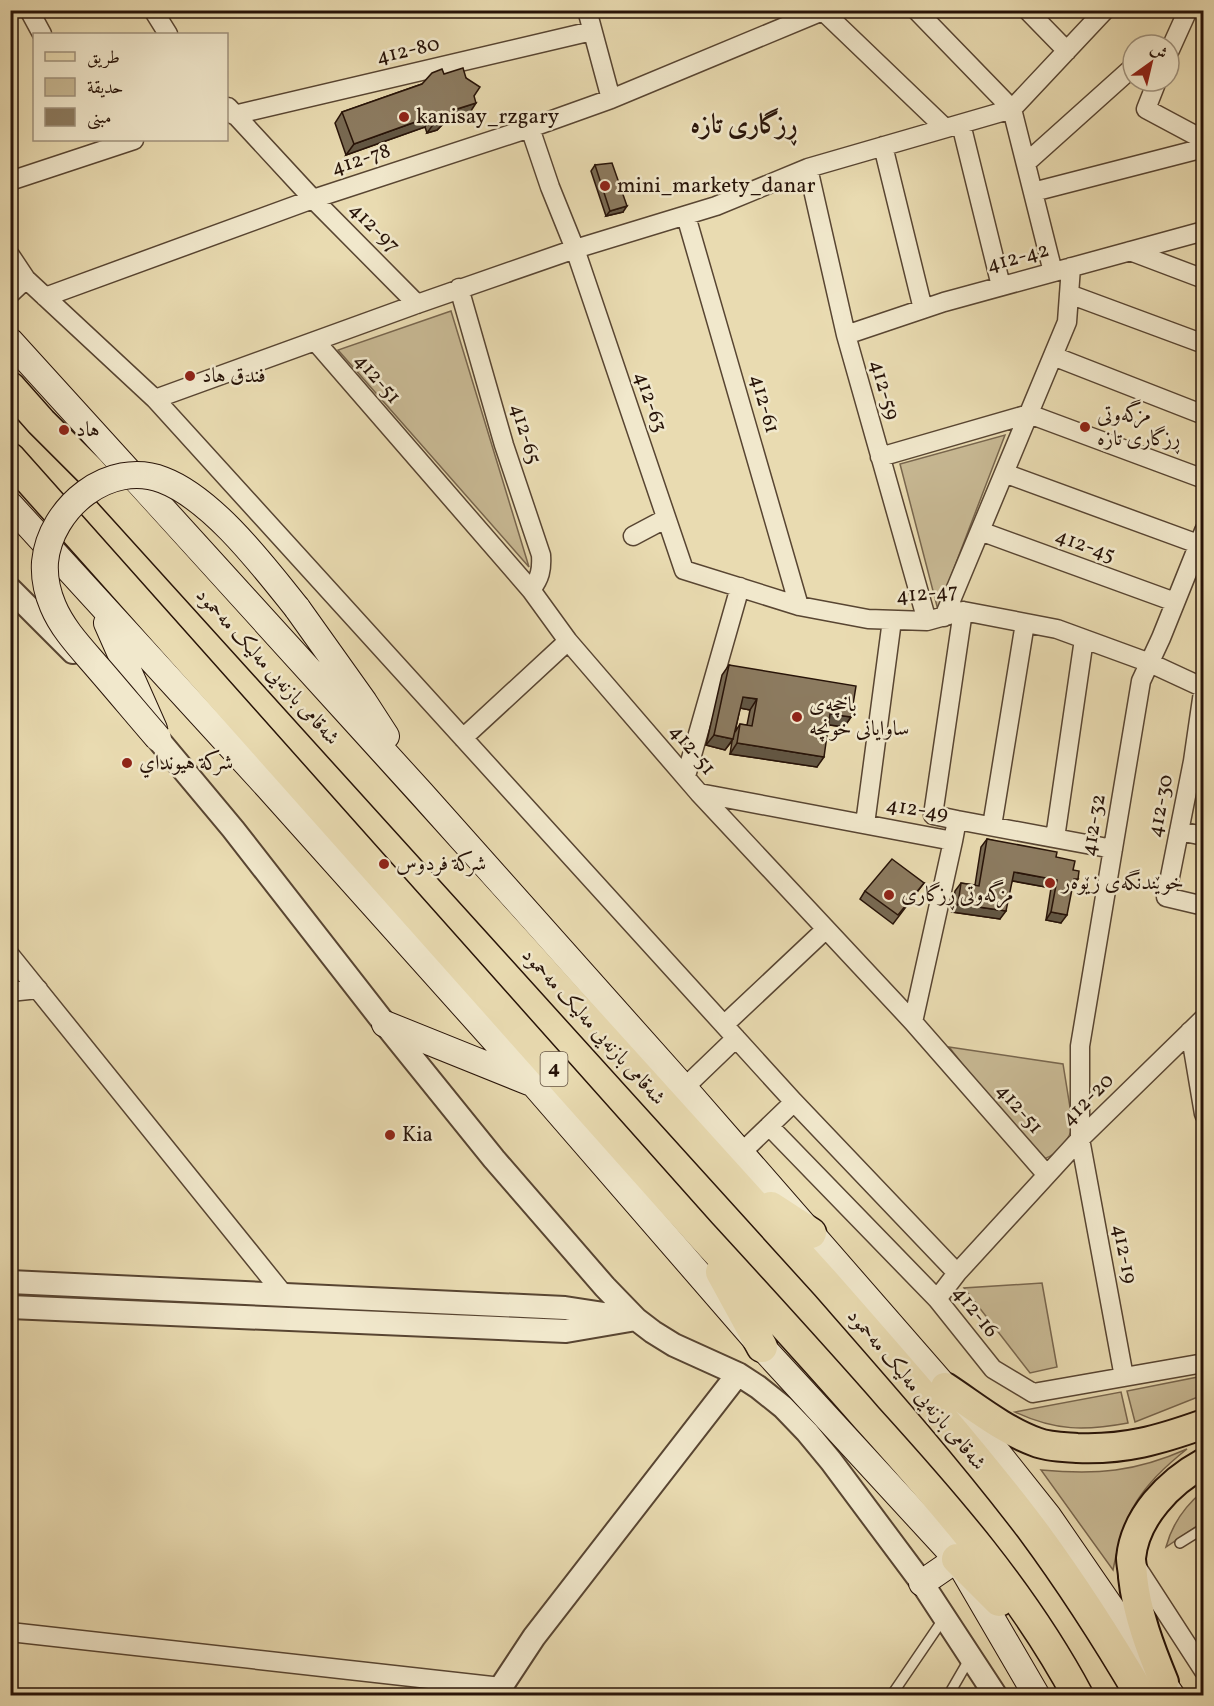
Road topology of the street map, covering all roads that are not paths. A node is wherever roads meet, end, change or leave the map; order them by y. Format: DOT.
graph roads {
  1 [pos="29,10"];
  2 [pos="587,10"];
  3 [pos="916,10"];
  4 [pos="1027,10"];
  5 [pos="1105,10"];
  6 [pos="157,11"];
  7 [pos="825,11"];
  8 [pos="1184,18"];
  9 [pos="592,31"];
  10 [pos="41,33"];
  11 [pos="168,33"];
  12 [pos="1170,33"];
  13 [pos="1177,33"];
  14 [pos="1067,51"];
  15 [pos="1121,78"];
  16 [pos="1152,93"];
  17 [pos="611,99"];
  18 [pos="1012,109"];
  19 [pos="230,110"];
  20 [pos="953,126"];
  21 [pos="530,128"];
  22 [pos="1203,140"];
  23 [pos="128,141"];
  24 [pos="105,145"];
  25 [pos="883,146"];
  26 [pos="1203,148"];
  27 [pos="1026,163"];
  28 [pos="808,168"];
  29 [pos="10,181"];
  30 [pos="1033,192"];
  31 [pos="314,199"];
  32 [pos="686,216"];
  33 [pos="1203,231"];
  34 [pos="575,249"];
  35 [pos="1130,251"];
  36 [pos="10,255"];
  37 [pos="1062,270"];
  38 [pos="26,279"];
  39 [pos="1203,279"];
  40 [pos="1001,286"];
  41 [pos="459,288"];
  42 [pos="10,294"];
  43 [pos="1069,294"];
  44 [pos="45,297"];
  45 [pos="417,303"];
  46 [pos="923,309"];
  47 [pos="846,335"];
  48 [pos="10,341"];
  49 [pos="316,342"];
  50 [pos="1203,344"];
  51 [pos="1053,356"];
  52 [pos="10,387"];
  53 [pos="155,399"];
  54 [pos="1029,414"];
  55 [pos="1203,415"];
  56 [pos="10,458"];
  57 [pos="880,458"];
  58 [pos="1004,473"];
  59 [pos="1203,479"];
  60 [pos="12,509"];
  61 [pos="665,519"];
  62 [pos="980,531"];
  63 [pos="633,536"];
  64 [pos="1201,537"];
  65 [pos="684,570"];
  66 [pos="1196,574"];
  67 [pos="740,587"];
  68 [pos="10,589"];
  69 [pos="531,590"];
  70 [pos="1175,602"];
  71 [pos="98,604"];
  72 [pos="799,606"];
  73 [pos="963,611"];
  74 [pos="936,619"];
  75 [pos="892,620"];
  76 [pos="1025,623"];
  77 [pos="1084,639"];
  78 [pos="568,641"];
  79 [pos="1150,663"];
  80 [pos="1203,687"];
  81 [pos="158,738"];
  82 [pos="463,738"];
  83 [pos="1198,763"];
  84 [pos="686,776"];
  85 [pos="421,793"];
  86 [pos="699,793"];
  87 [pos="933,815"];
  88 [pos="957,820"];
  89 [pos="865,824"];
  90 [pos="992,826"];
  91 [pos="1179,831"];
  92 [pos="928,836"];
  93 [pos="1203,836"];
  94 [pos="1055,838"];
  95 [pos="953,841"];
  96 [pos="1113,849"];
  97 [pos="1203,906"];
  98 [pos="826,930"];
  99 [pos="10,955"];
  100 [pos="38,989"];
  101 [pos="10,992"];
  102 [pos="1203,1018"];
  103 [pos="913,1023"];
  104 [pos="385,1024"];
  105 [pos="730,1031"];
  106 [pos="1190,1031"];
  107 [pos="533,1083"];
  108 [pos="684,1088"];
  109 [pos="794,1102"];
  110 [pos="1203,1114"];
  111 [pos="769,1126"];
  112 [pos="1080,1139"];
  113 [pos="741,1153"];
  114 [pos="1047,1175"];
  115 [pos="735,1184"];
  116 [pos="700,1233"];
  117 [pos="811,1233"];
  118 [pos="957,1273"];
  119 [pos="10,1282"];
  120 [pos="285,1296"];
  121 [pos="937,1299"];
  122 [pos="10,1307"];
  123 [pos="565,1308"];
  124 [pos="636,1319"];
  125 [pos="566,1331"];
  126 [pos="762,1347"];
  127 [pos="1203,1363"];
  128 [pos="738,1374"];
  129 [pos="1124,1377"];
  130 [pos="945,1387"];
  131 [pos="1203,1424"];
  132 [pos="1203,1462"];
  133 [pos="1203,1528"];
  134 [pos="1180,1543"];
  135 [pos="1131,1558"];
  136 [pos="957,1559"];
  137 [pos="922,1583"];
  138 [pos="945,1616"];
  139 [pos="10,1632"];
  140 [pos="972,1656"];
  141 [pos="1062,1666"];
  142 [pos="1203,1671"];
  143 [pos="499,1691"];
  144 [pos="1159,1691"];
  145 [pos="891,1695"];
  146 [pos="948,1695"];
  147 [pos="996,1695"];
  148 [pos="1036,1695"];
  149 [pos="1078,1695"];
  1 -- 10 [label="street"];
  2 -- 9 [label="street"];
  3 -- 18 [label="street"];
  4 -- 14 [label="street"];
  5 -- 14 [label="street"];
  6 -- 11 [label="street"];
  7 -- 17 [label="street, 412-78"];
  7 -- 20 [label="street"];
  8 -- 12 [label="street"];
  8 -- 13 [label="street"];
  9 -- 17 [label="street"];
  9 -- 19 [label="street, 412-80"];
  14 -- 18 [label="street"];
  15 -- 27 [label="street"];
  16 -- 22 [label="street"];
  17 -- 21 [label="street, 412-78"];
  18 -- 20 [label="street"];
  18 -- 27 [label="street"];
  19 -- 31 [label="street, 412-97"];
  20 -- 25 [label="street"];
  20 -- 40 [label="street"];
  21 -- 31 [label="street, 412-78"];
  21 -- 34 [label="street, 412-63"];
  23 -- 24 [label="street"];
  24 -- 29 [label="street"];
  25 -- 28 [label="street"];
  25 -- 46 [label="street"];
  26 -- 30 [label="street"];
  27 -- 30 [label="street"];
  28 -- 32 [label="street"];
  28 -- 47 [label="street, 412-59"];
  30 -- 37 [label="street"];
  31 -- 44 [label="street, 412-78"];
  31 -- 45 [label="street, 412-97"];
  32 -- 34 [label="street"];
  32 -- 72 [label="street, 412-61"];
  33 -- 35 [label="street, 412-42"];
  34 -- 41 [label="street"];
  34 -- 61 [label="street, 412-63"];
  35 -- 37 [label="street, 412-42"];
  35 -- 39 [label="street"];
  36 -- 38 [label="street"];
  37 -- 40 [label="street, 412-42"];
  37 -- 43 [label="street"];
  38 -- 42 [label="street"];
  38 -- 44 [label="street"];
  40 -- 46 [label="street, 412-42"];
  41 -- 45 [label="street"];
  41 -- 69 [label="street, 412-65"];
  43 -- 50 [label="street"];
  43 -- 51 [label="street"];
  44 -- 53 [label="street"];
  45 -- 49 [label="street"];
  46 -- 47 [label="street, 412-42"];
  47 -- 57 [label="street, 412-59"];
  48 -- 85 [label="main road"];
  49 -- 53 [label="street"];
  49 -- 69 [label="street, 412-51"];
  51 -- 54 [label="street"];
  51 -- 55 [label="street"];
  52 -- 115 [label="highway, شەقامی بازنەیی مەلیک مەحمود"];
  53 -- 82 [label="street"];
  54 -- 57 [label="street"];
  54 -- 58 [label="street"];
  54 -- 59 [label="street"];
  56 -- 116 [label="highway, 4"];
  57 -- 74 [label="street, 412-59"];
  58 -- 62 [label="street"];
  58 -- 64 [label="street"];
  60 -- 71 [label="main road"];
  61 -- 63 [label="street"];
  61 -- 65 [label="street, 412-63"];
  62 -- 70 [label="street, 412-45"];
  62 -- 74 [label="street"];
  64 -- 66 [label="street, 412-32"];
  65 -- 67 [label="street, 412-47"];
  66 -- 70 [label="street, 412-32"];
  67 -- 72 [label="street, 412-47"];
  67 -- 84 [label="street"];
  68 -- 81 [label="street"];
  69 -- 78 [label="street, 412-51"];
  70 -- 79 [label="street, 412-32"];
  71 -- 81 [label="main road"];
  71 -- 107 [label="main road"];
  72 -- 75 [label="street, 412-47"];
  73 -- 74 [label="street, 412-47"];
  73 -- 76 [label="street, 412-47"];
  73 -- 87 [label="street"];
  74 -- 75 [label="street, 412-47"];
  75 -- 89 [label="street"];
  76 -- 77 [label="street, 412-47"];
  76 -- 90 [label="street"];
  77 -- 79 [label="street, 412-47"];
  77 -- 94 [label="street"];
  78 -- 82 [label="street"];
  78 -- 84 [label="street, 412-51"];
  79 -- 80 [label="street, 412-47"];
  79 -- 96 [label="street, 412-32"];
  80 -- 83 [label="street, 412-30"];
  81 -- 85 [label="main road, bridge"];
  81 -- 104 [label="street"];
  82 -- 105 [label="street"];
  83 -- 91 [label="street, 412-30"];
  84 -- 86 [label="street, 412-51"];
  85 -- 108 [label="main road"];
  86 -- 89 [label="street, 412-49"];
  86 -- 98 [label="street, 412-51"];
  87 -- 88 [label="street"];
  87 -- 92 [label="street"];
  88 -- 90 [label="street, 412-49"];
  88 -- 95 [label="street, 412-49"];
  89 -- 92 [label="street, 412-49"];
  90 -- 94 [label="street, 412-49"];
  91 -- 93 [label="street"];
  91 -- 97 [label="street, 412-30"];
  92 -- 95 [label="street, 412-49"];
  94 -- 96 [label="street, 412-49"];
  95 -- 103 [label="street"];
  96 -- 112 [label="street, 412-32"];
  98 -- 103 [label="street, 412-51"];
  98 -- 105 [label="street"];
  99 -- 100 [label="street"];
  100 -- 101 [label="street"];
  100 -- 120 [label="street"];
  102 -- 106 [label="street, 412-20"];
  103 -- 114 [label="street, 412-51"];
  104 -- 107 [label="main road"];
  104 -- 124 [label="street"];
  105 -- 108 [label="street"];
  105 -- 109 [label="street"];
  106 -- 110 [label="street"];
  106 -- 112 [label="street, 412-20"];
  107 -- 126 [label="main road"];
  108 -- 113 [label="main road"];
  109 -- 111 [label="street"];
  109 -- 118 [label="street"];
  111 -- 113 [label="street"];
  111 -- 121 [label="street, 412-16"];
  112 -- 114 [label="street, 412-20"];
  112 -- 129 [label="street, 412-19"];
  113 -- 117 [label="main road"];
  114 -- 118 [label="street, 412-20"];
  115 -- 117 [label="highway"];
  115 -- 144 [label="highway, شەقامی بازنەیی مەلیک مەحمود"];
  116 -- 126 [label="highway"];
  116 -- 141 [label="highway, 4"];
  117 -- 130 [label="main road"];
  118 -- 121 [label="street, 412-20"];
  119 -- 120 [label="street"];
  120 -- 123 [label="street"];
  121 -- 129 [label="street, 412-16"];
  122 -- 125 [label="street"];
  123 -- 124 [label="street"];
  123 -- 125 [label="street"];
  124 -- 125 [label="street"];
  124 -- 128 [label="street"];
  126 -- 136 [label="main road"];
  127 -- 129 [label="street, 412-16"];
  128 -- 137 [label="street"];
  128 -- 143 [label="street"];
  130 -- 131 [label="main road"];
  130 -- 144 [label="main road"];
  132 -- 135 [label="main road"];
  133 -- 134 [label="lane"];
  135 -- 142 [label="street"];
  135 -- 144 [label="main road"];
  136 -- 137 [label="main road"];
  136 -- 141 [label="highway"];
  136 -- 148 [label="main road"];
  137 -- 138 [label="street"];
  138 -- 140 [label="street"];
  138 -- 145 [label="lane"];
  139 -- 143 [label="street"];
  140 -- 146 [label="lane"];
  140 -- 147 [label="street"];
  141 -- 149 [label="highway, 4"];
}
